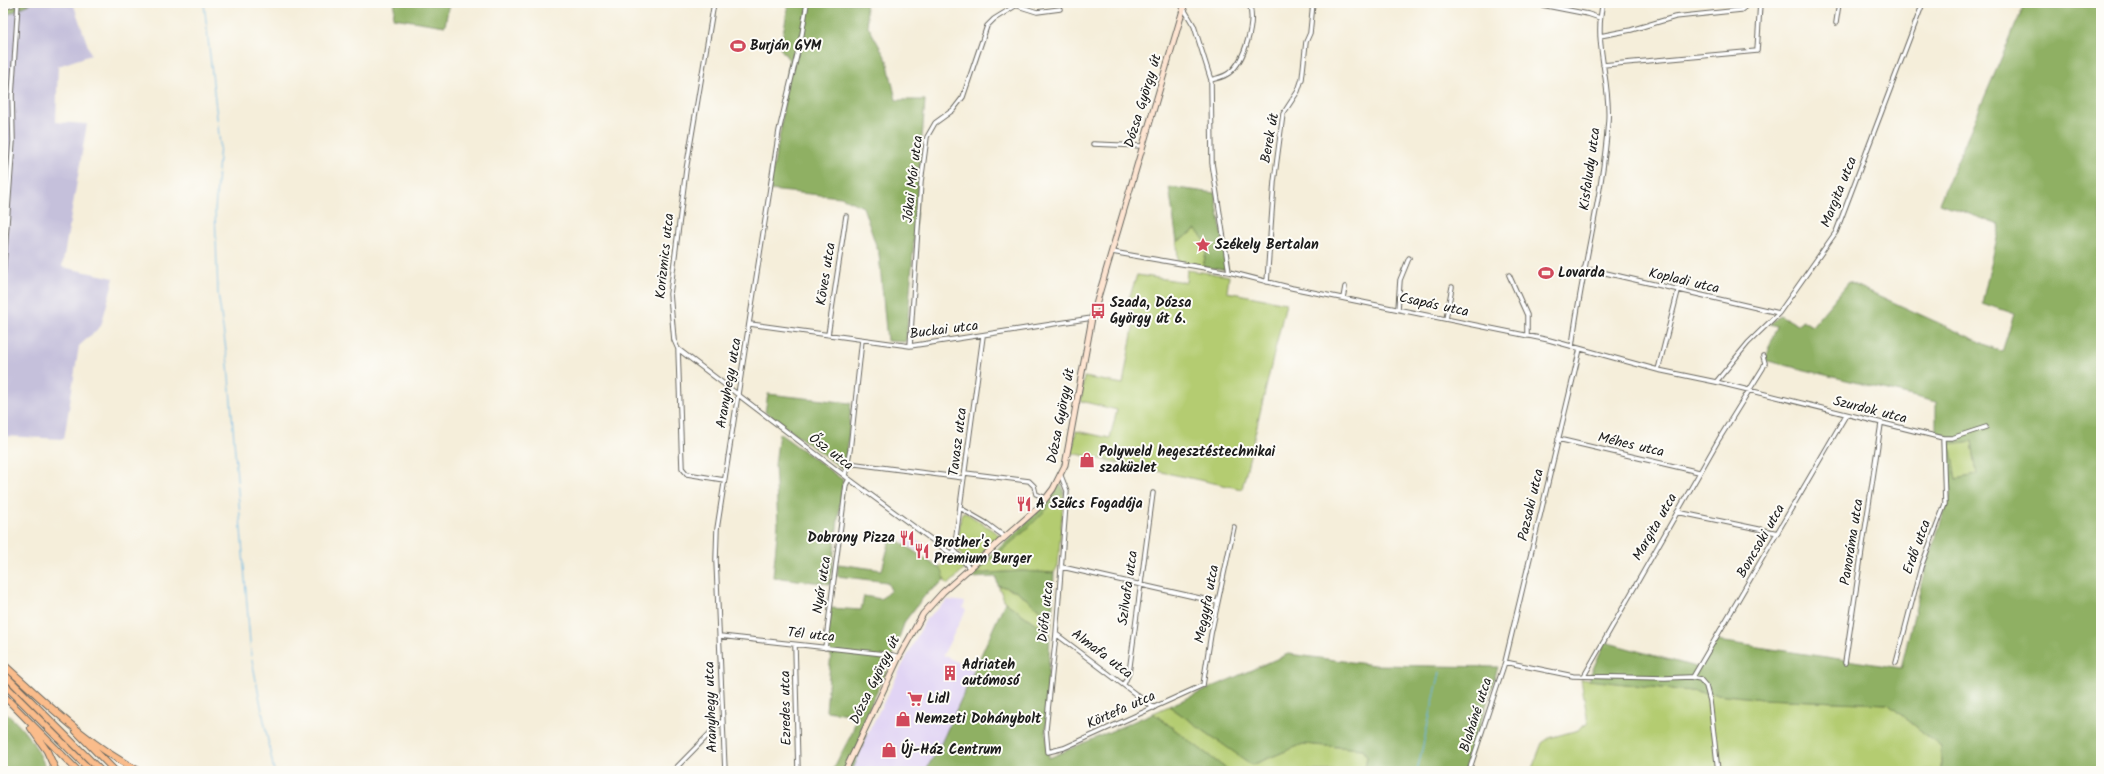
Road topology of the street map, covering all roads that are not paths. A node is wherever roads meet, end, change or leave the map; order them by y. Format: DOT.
graph roads {
  1 [pos="17,3"];
  2 [pos="714,3"];
  3 [pos="807,3"];
  4 [pos="1185,3"];
  5 [pos="1249,3"];
  6 [pos="1313,3"];
  7 [pos="1532,3"];
  8 [pos="1603,3"];
  9 [pos="1750,3"];
  10 [pos="1760,3"];
  11 [pos="1839,3"];
  12 [pos="1922,3"];
  13 [pos="1019,4"];
  14 [pos="3,8"];
  15 [pos="1060,9"];
  16 [pos="1184,9"];
  17 [pos="1600,18"];
  18 [pos="1836,23"];
  19 [pos="1600,36"];
  20 [pos="1603,65"];
  21 [pos="1211,80"];
  22 [pos="1092,144"];
  23 [pos="1142,146"];
  24 [pos="846,216"];
  25 [pos="1112,252"];
  26 [pos="1409,258"];
  27 [pos="1584,268"];
  28 [pos="1229,272"];
  29 [pos="1509,275"];
  30 [pos="3,278"];
  31 [pos="1266,282"];
  32 [pos="1345,287"];
  33 [pos="1452,287"];
  34 [pos="1678,291"];
  35 [pos="1343,298"];
  36 [pos="1398,308"];
  37 [pos="1779,313"];
  38 [pos="1092,318"];
  39 [pos="1446,319"];
  40 [pos="750,324"];
  41 [pos="828,335"];
  42 [pos="982,336"];
  43 [pos="1527,336"];
  44 [pos="1573,338"];
  45 [pos="862,340"];
  46 [pos="1564,344"];
  47 [pos="910,346"];
  48 [pos="1572,347"];
  49 [pos="678,349"];
  50 [pos="1580,349"];
  51 [pos="1762,356"];
  52 [pos="1658,370"];
  53 [pos="1716,382"];
  54 [pos="1748,391"];
  55 [pos="738,395"];
  56 [pos="1846,415"];
  57 [pos="1881,424"];
  58 [pos="1986,427"];
  59 [pos="1943,438"];
  60 [pos="1558,439"];
  61 [pos="848,463"];
  62 [pos="1699,472"];
  63 [pos="965,473"];
  64 [pos="845,476"];
  65 [pos="1061,476"];
  66 [pos="964,478"];
  67 [pos="849,479"];
  68 [pos="724,480"];
  69 [pos="1153,493"];
  70 [pos="1046,498"];
  71 [pos="960,508"];
  72 [pos="1678,512"];
  73 [pos="1234,527"];
  74 [pos="1778,533"];
  75 [pos="1005,537"];
  76 [pos="954,551"];
  77 [pos="1062,567"];
  78 [pos="970,568"];
  79 [pos="1140,583"];
  80 [pos="1217,602"];
  81 [pos="1056,634"];
  82 [pos="720,636"];
  83 [pos="795,645"];
  84 [pos="825,648"];
  85 [pos="899,657"];
  86 [pos="1505,662"];
  87 [pos="1896,662"];
  88 [pos="1845,663"];
  89 [pos="3,664"];
  90 [pos="1503,667"];
  91 [pos="3,673"];
  92 [pos="1584,676"];
  93 [pos="1693,677"];
  94 [pos="3,683"];
  95 [pos="1124,684"];
  96 [pos="1203,685"];
  97 [pos="3,695"];
  98 [pos="1154,708"];
  99 [pos="60,714"];
  100 [pos="721,722"];
  101 [pos="1048,752"];
  102 [pos="56,771"];
  103 [pos="78,771"];
  104 [pos="91,771"];
  105 [pos="101,771"];
  106 [pos="115,771"];
  107 [pos="139,771"];
  108 [pos="673,771"];
  109 [pos="724,771"];
  110 [pos="798,771"];
  111 [pos="845,771"];
  112 [pos="1469,771"];
  113 [pos="1718,771"];
  1 -- 14 [label="street"];
  1 -- 30 [label="street"];
  2 -- 49 [label="street, Korizmics utca"];
  3 -- 40 [label="street, Aranyhegy utca"];
  4 -- 16 [label="main road, Dózsa György út"];
  5 -- 21 [label="street"];
  6 -- 31 [label="street, Berek út"];
  7 -- 17 [label="street"];
  8 -- 17 [label="street, Kisfaludy utca"];
  9 -- 19 [label="street"];
  10 -- 20 [label="street"];
  11 -- 18 [label="street"];
  12 -- 37 [label="street, Margita utca"];
  13 -- 15 [label="street"];
  13 -- 47 [label="street, Jókai Mór utca"];
  16 -- 21 [label="street"];
  16 -- 23 [label="main road, Dózsa György út"];
  17 -- 19 [label="street, Kisfaludy utca"];
  19 -- 20 [label="street, Kisfaludy utca"];
  20 -- 27 [label="street, Kisfaludy utca"];
  21 -- 28 [label="street"];
  22 -- 23 [label="street"];
  23 -- 25 [label="main road, Dózsa György út"];
  24 -- 41 [label="street, Köves utca"];
  25 -- 28 [label="street, Csapás utca"];
  25 -- 38 [label="main road, Dózsa György út"];
  26 -- 36 [label="street"];
  27 -- 34 [label="street, Kopladi utca"];
  27 -- 44 [label="street, Kisfaludy utca"];
  28 -- 31 [label="street, Csapás utca"];
  29 -- 43 [label="street"];
  31 -- 35 [label="street, Csapás utca"];
  32 -- 35 [label="street"];
  33 -- 39 [label="street"];
  34 -- 37 [label="street, Kopladi utca"];
  34 -- 52 [label="street"];
  35 -- 36 [label="street, Csapás utca"];
  36 -- 39 [label="street, Csapás utca"];
  37 -- 53 [label="street, Margita utca"];
  38 -- 42 [label="street, Buckai utca"];
  38 -- 65 [label="main road, Dózsa György út"];
  39 -- 43 [label="street, Csapás utca"];
  40 -- 41 [label="street, Buckai utca"];
  40 -- 55 [label="street, Aranyhegy utca"];
  41 -- 45 [label="street, Buckai utca"];
  42 -- 47 [label="street, Buckai utca"];
  42 -- 63 [label="street, Tavasz utca"];
  43 -- 46 [label="street, Csapás utca"];
  44 -- 46 [label="street"];
  44 -- 48 [label="street, Kisfaludy utca"];
  45 -- 47 [label="street, Buckai utca"];
  45 -- 61 [label="street"];
  46 -- 48 [label="street, Csapás utca"];
  48 -- 50 [label="street, Csapás utca"];
  49 -- 55 [label="street, Ősz utca"];
  49 -- 68 [label="street, Korizmics utca"];
  50 -- 52 [label="street, Csapás utca"];
  50 -- 60 [label="street, Pazsaki utca"];
  51 -- 54 [label="street, Margita utca"];
  52 -- 53 [label="street, Csapás utca"];
  53 -- 54 [label="street, Csapás utca"];
  54 -- 56 [label="street, Szurdok utca"];
  54 -- 62 [label="street, Margita utca"];
  55 -- 64 [label="street, Ősz utca"];
  55 -- 68 [label="street, Aranyhegy utca"];
  56 -- 57 [label="street, Szurdok utca"];
  56 -- 74 [label="street, Boncsoki utca"];
  57 -- 59 [label="street, Szurdok utca"];
  57 -- 88 [label="street, Panoráma utca"];
  58 -- 59 [label="street, Szurdok utca"];
  59 -- 87 [label="street, Erdő utca"];
  60 -- 62 [label="street, Méhes utca"];
  60 -- 86 [label="street, Pazsaki utca"];
  61 -- 64 [label="street"];
  61 -- 66 [label="street"];
  62 -- 72 [label="street, Margita utca"];
  63 -- 66 [label="street, Tavasz utca"];
  63 -- 70 [label="street"];
  64 -- 67 [label="street, Ősz utca"];
  65 -- 70 [label="main road, Dózsa György út"];
  65 -- 77 [label="street, Diófa utca"];
  66 -- 71 [label="street, Tavasz utca"];
  67 -- 76 [label="street, Ősz utca"];
  67 -- 84 [label="street, Nyár utca"];
  68 -- 82 [label="street, Aranyhegy utca"];
  69 -- 79 [label="street, Szilvafa utca"];
  70 -- 75 [label="main road, Dózsa György út"];
  71 -- 75 [label="street"];
  71 -- 76 [label="street, Tavasz utca"];
  72 -- 74 [label="street"];
  72 -- 92 [label="street, Margita utca"];
  73 -- 80 [label="street, Meggyfa utca"];
  74 -- 93 [label="street, Boncsoki utca"];
  75 -- 78 [label="main road, Dózsa György út"];
  76 -- 78 [label="street, Ősz utca"];
  77 -- 79 [label="street"];
  77 -- 81 [label="street, Diófa utca"];
  78 -- 85 [label="main road, Dózsa György út"];
  79 -- 80 [label="street"];
  79 -- 95 [label="street, Szilvafa utca"];
  80 -- 96 [label="street, Meggyfa utca"];
  81 -- 95 [label="street, Almafa utca"];
  81 -- 101 [label="street, Diófa utca"];
  82 -- 83 [label="street, Tél utca"];
  82 -- 100 [label="street, Aranyhegy utca"];
  83 -- 84 [label="street, Tél utca"];
  83 -- 110 [label="street, Ezredes utca"];
  84 -- 85 [label="street, Tél utca"];
  85 -- 111 [label="main road, Dózsa György út"];
  86 -- 90 [label="street, Pazsaki utca"];
  86 -- 92 [label="street"];
  89 -- 99 [label="highway"];
  90 -- 112 [label="street, Blaháné utca"];
  91 -- 105 [label="highway"];
  92 -- 93 [label="street"];
  93 -- 113 [label="street"];
  94 -- 104 [label="highway"];
  95 -- 98 [label="street, Almafa utca"];
  96 -- 98 [label="street, Körtefa utca"];
  97 -- 102 [label="highway"];
  97 -- 103 [label="highway"];
  98 -- 101 [label="street, Körtefa utca"];
  99 -- 106 [label="highway"];
  99 -- 107 [label="highway"];
  100 -- 108 [label="street"];
  100 -- 109 [label="street, Aranyhegy utca"];
}
